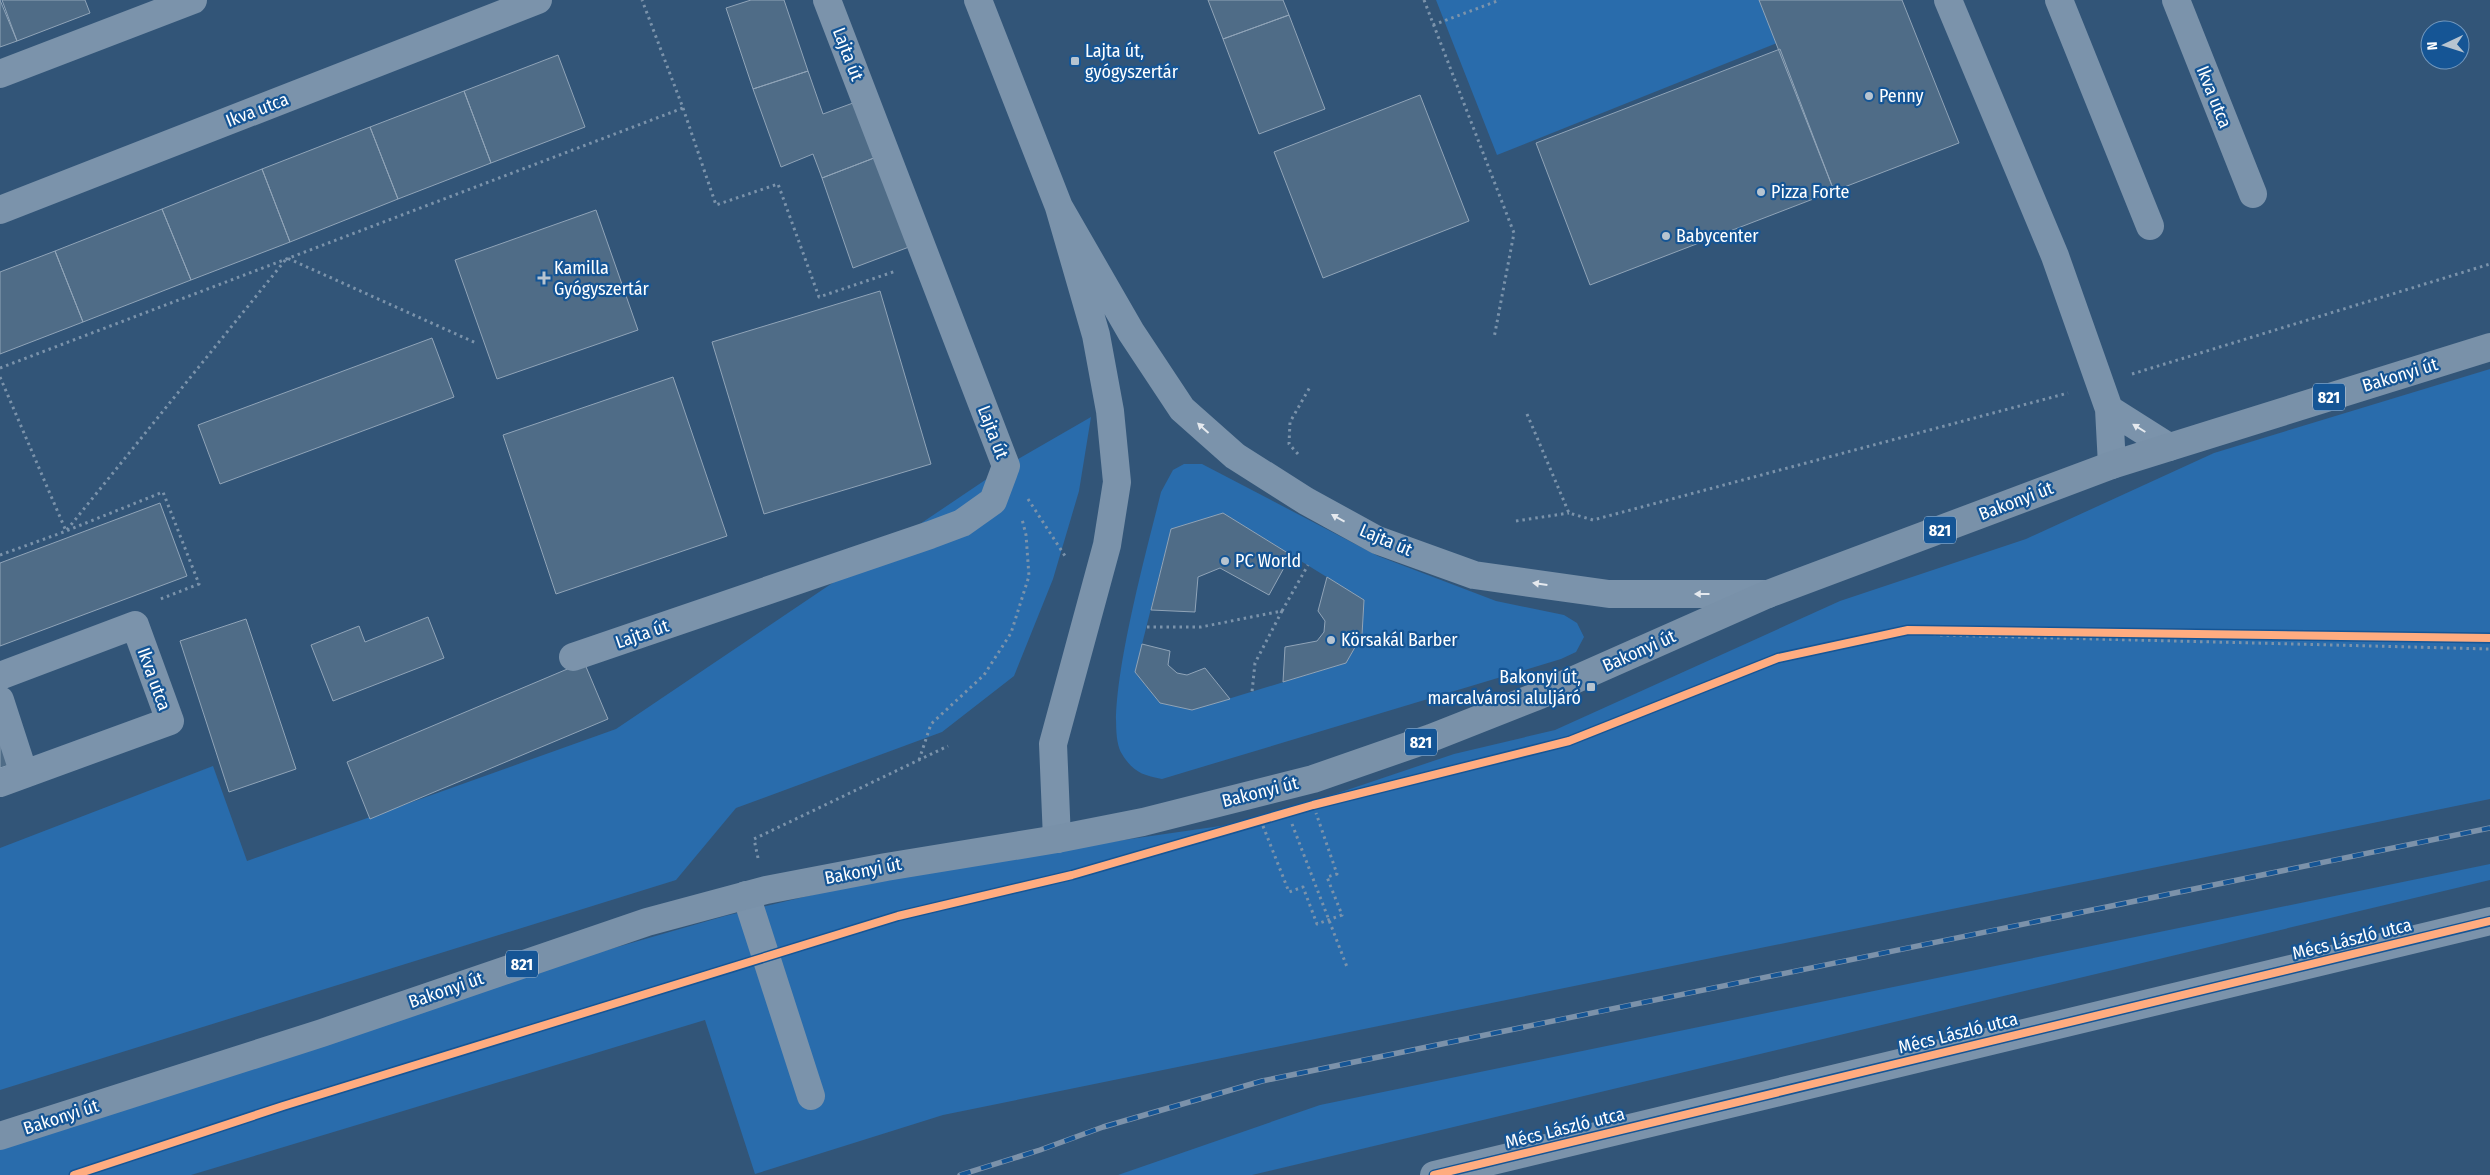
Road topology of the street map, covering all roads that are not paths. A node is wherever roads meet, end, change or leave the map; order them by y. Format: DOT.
graph roads {
  1 [pos="193,0"];
  2 [pos="827,0"];
  3 [pos="978,0"];
  4 [pos="1948,0"];
  5 [pos="2060,0"];
  6 [pos="2176,0"];
  7 [pos="521,3"];
  8 [pos="0,74"];
  9 [pos="2253,194"];
  10 [pos="1058,207"];
  11 [pos="0,210"];
  12 [pos="2150,226"];
  13 [pos="2490,347"];
  14 [pos="2109,409"];
  15 [pos="2169,447"];
  16 [pos="2112,465"];
  17 [pos="1768,594"];
  18 [pos="573,657"];
  19 [pos="0,676"];
  20 [pos="0,700"];
  21 [pos="12,779"];
  22 [pos="1057,839"];
  23 [pos="756,893"];
  24 [pos="2490,921"];
  25 [pos="811,1096"];
  26 [pos="0,1136"];
  27 [pos="1434,1175"];
  1 -- 8 [label="street"];
  2 -- 18 [label="street, Lajta út"];
  3 -- 10 [label="street, Lajta út"];
  4 -- 14 [label="street"];
  5 -- 12 [label="street"];
  6 -- 9 [label="street, Ikva utca"];
  7 -- 11 [label="street, Ikva utca"];
  17 -- 10 [label="street, Lajta út, one-way"];
  10 -- 22 [label="street, Lajta út"];
  13 -- 15 [label="main road, Bakonyi út / 821"];
  15 -- 14 [label="street, one-way"];
  14 -- 16 [label="street"];
  15 -- 16 [label="main road, Bakonyi út / 821"];
  16 -- 17 [label="main road, Bakonyi út / 821"];
  17 -- 22 [label="main road, Bakonyi út / 821"];
  19 -- 21 [label="street, Ikva utca"];
  20 -- 21 [label="street, Ikva utca"];
  22 -- 23 [label="main road, Bakonyi út / 821"];
  23 -- 25 [label="street"];
  23 -- 26 [label="main road, Bakonyi út / 821"];
  24 -- 27 [label="street, Mécs László utca"];
}
